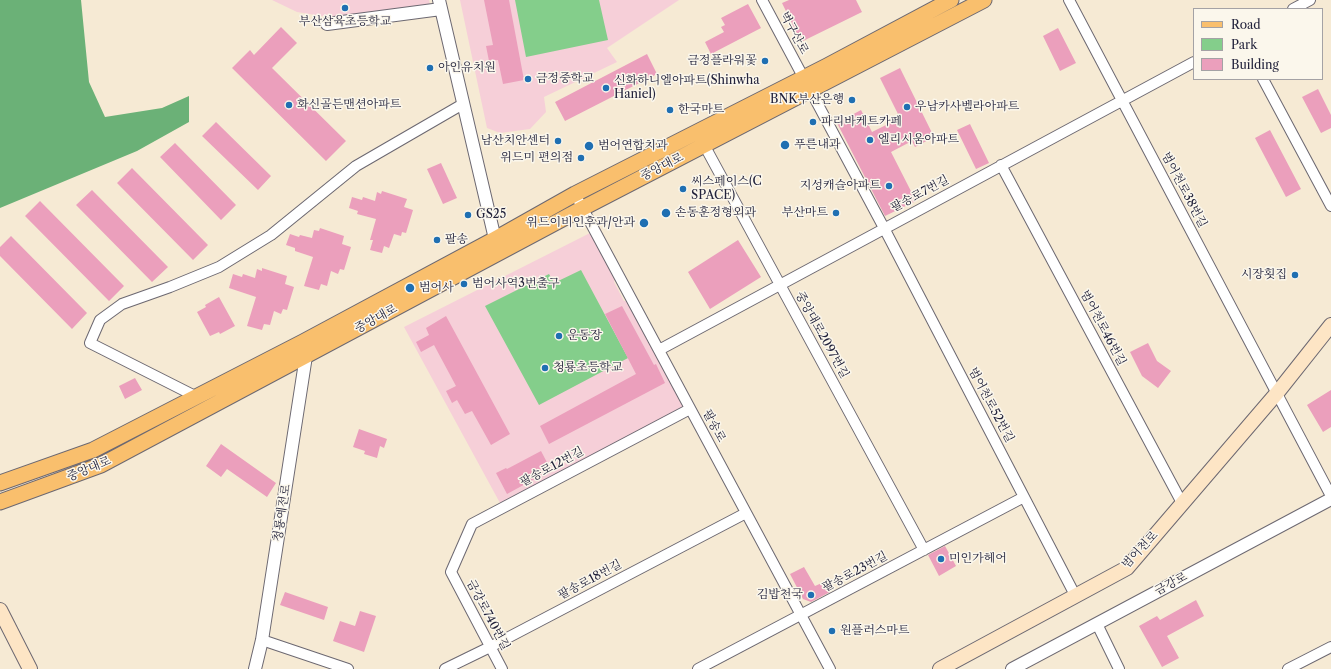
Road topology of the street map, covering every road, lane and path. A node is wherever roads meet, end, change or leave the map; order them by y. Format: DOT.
graph roads {
  1 [pos="762,0"];
  2 [pos="951,0"];
  3 [pos="984,0"];
  4 [pos="1069,0"];
  5 [pos="1310,0"];
  6 [pos="440,5"];
  7 [pos="1295,8"];
  8 [pos="327,24"];
  9 [pos="1193,63"];
  10 [pos="1264,80"];
  11 [pos="807,84"];
  12 [pos="1122,100"];
  13 [pos="463,104"];
  14 [pos="700,139"];
  15 [pos="1000,165"];
  16 [pos="576,194"];
  17 [pos="1331,206"];
  18 [pos="583,208"];
  19 [pos="884,228"];
  20 [pos="495,239"];
  21 [pos="779,284"];
  22 [pos="1328,331"];
  23 [pos="659,350"];
  24 [pos="306,356"];
  25 [pos="1277,393"];
  26 [pos="197,397"];
  27 [pos="690,409"];
  28 [pos="0,483"];
  29 [pos="1331,496"];
  30 [pos="1024,497"];
  31 [pos="1331,499"];
  32 [pos="0,502"];
  33 [pos="1182,503"];
  34 [pos="746,513"];
  35 [pos="924,550"];
  36 [pos="451,572"];
  37 [pos="1075,595"];
  38 [pos="0,610"];
  39 [pos="801,615"];
  40 [pos="1097,624"];
  41 [pos="262,640"];
  42 [pos="490,647"];
  43 [pos="1331,647"];
  44 [pos="30,669"];
  45 [pos="255,669"];
  46 [pos="348,669"];
  47 [pos="445,669"];
  48 [pos="502,669"];
  49 [pos="698,669"];
  50 [pos="830,669"];
  51 [pos="940,669"];
  52 [pos="1012,669"];
  53 [pos="1119,669"];
  54 [pos="1288,669"];
  1 -- 11 [label="street, 벅구산로"];
  2 -- 11 [label="main road, 중앙대로"];
  3 -- 11 [label="main road, 중앙대로"];
  4 -- 12 [label="street, 범어천로38번길"];
  5 -- 7 [label="street"];
  6 -- 8 [label="street"];
  6 -- 13 [label="street"];
  9 -- 12 [label="street, 팔송로7번길"];
  10 -- 17 [label="street"];
  11 -- 14 [label="main road, 중앙대로"];
  11 -- 19 [label="street"];
  12 -- 15 [label="street, 팔송로7번길"];
  12 -- 25 [label="street, 범어천로38번길"];
  13 -- 20 [label="street"];
  13 -- 26 [label="street"];
  14 -- 16 [label="main road, 중앙대로"];
  14 -- 18 [label="main road, 중앙대로"];
  14 -- 21 [label="street, 중앙대로2097번길"];
  15 -- 19 [label="street, 팔송로7번길"];
  15 -- 33 [label="street, 범어천로46번길"];
  16 -- 18 [label="street, 팔송로"];
  16 -- 20 [label="main road, 중앙대로"];
  18 -- 23 [label="street, 팔송로"];
  18 -- 24 [label="main road, 중앙대로"];
  19 -- 21 [label="street, 팔송로7번길"];
  19 -- 30 [label="street, 범어천로52번길"];
  20 -- 26 [label="main road, 중앙대로"];
  21 -- 23 [label="street, 팔송로7번길"];
  21 -- 35 [label="street, 중앙대로2097번길"];
  22 -- 25 [label="main road, 범어천로"];
  23 -- 27 [label="street, 팔송로"];
  24 -- 32 [label="main road, 중앙대로"];
  24 -- 41 [label="street, 청룡예전로"];
  25 -- 29 [label="street"];
  25 -- 33 [label="main road, 범어천로"];
  26 -- 28 [label="main road, 중앙대로"];
  27 -- 34 [label="street, 팔송로"];
  27 -- 36 [label="street, 팔송로12번길"];
  30 -- 35 [label="street, 팔송로23번길"];
  30 -- 37 [label="street, 범어천로52번길"];
  31 -- 40 [label="street, 금강로"];
  33 -- 37 [label="main road, 범어천로"];
  34 -- 39 [label="street, 팔송로"];
  34 -- 42 [label="street, 팔송로18번길"];
  35 -- 39 [label="street, 팔송로23번길"];
  36 -- 42 [label="street, 금강로740번길"];
  37 -- 51 [label="main road, 범어천로"];
  38 -- 44 [label="main road"];
  39 -- 49 [label="street, 팔송로23번길"];
  39 -- 50 [label="street, 팔송로"];
  40 -- 52 [label="street, 금강로"];
  40 -- 53 [label="street"];
  41 -- 45 [label="street, 청룡예전로"];
  41 -- 46 [label="street"];
  42 -- 47 [label="street, 팔송로18번길"];
  42 -- 48 [label="street, 금강로740번길"];
  43 -- 54 [label="street"];
}
